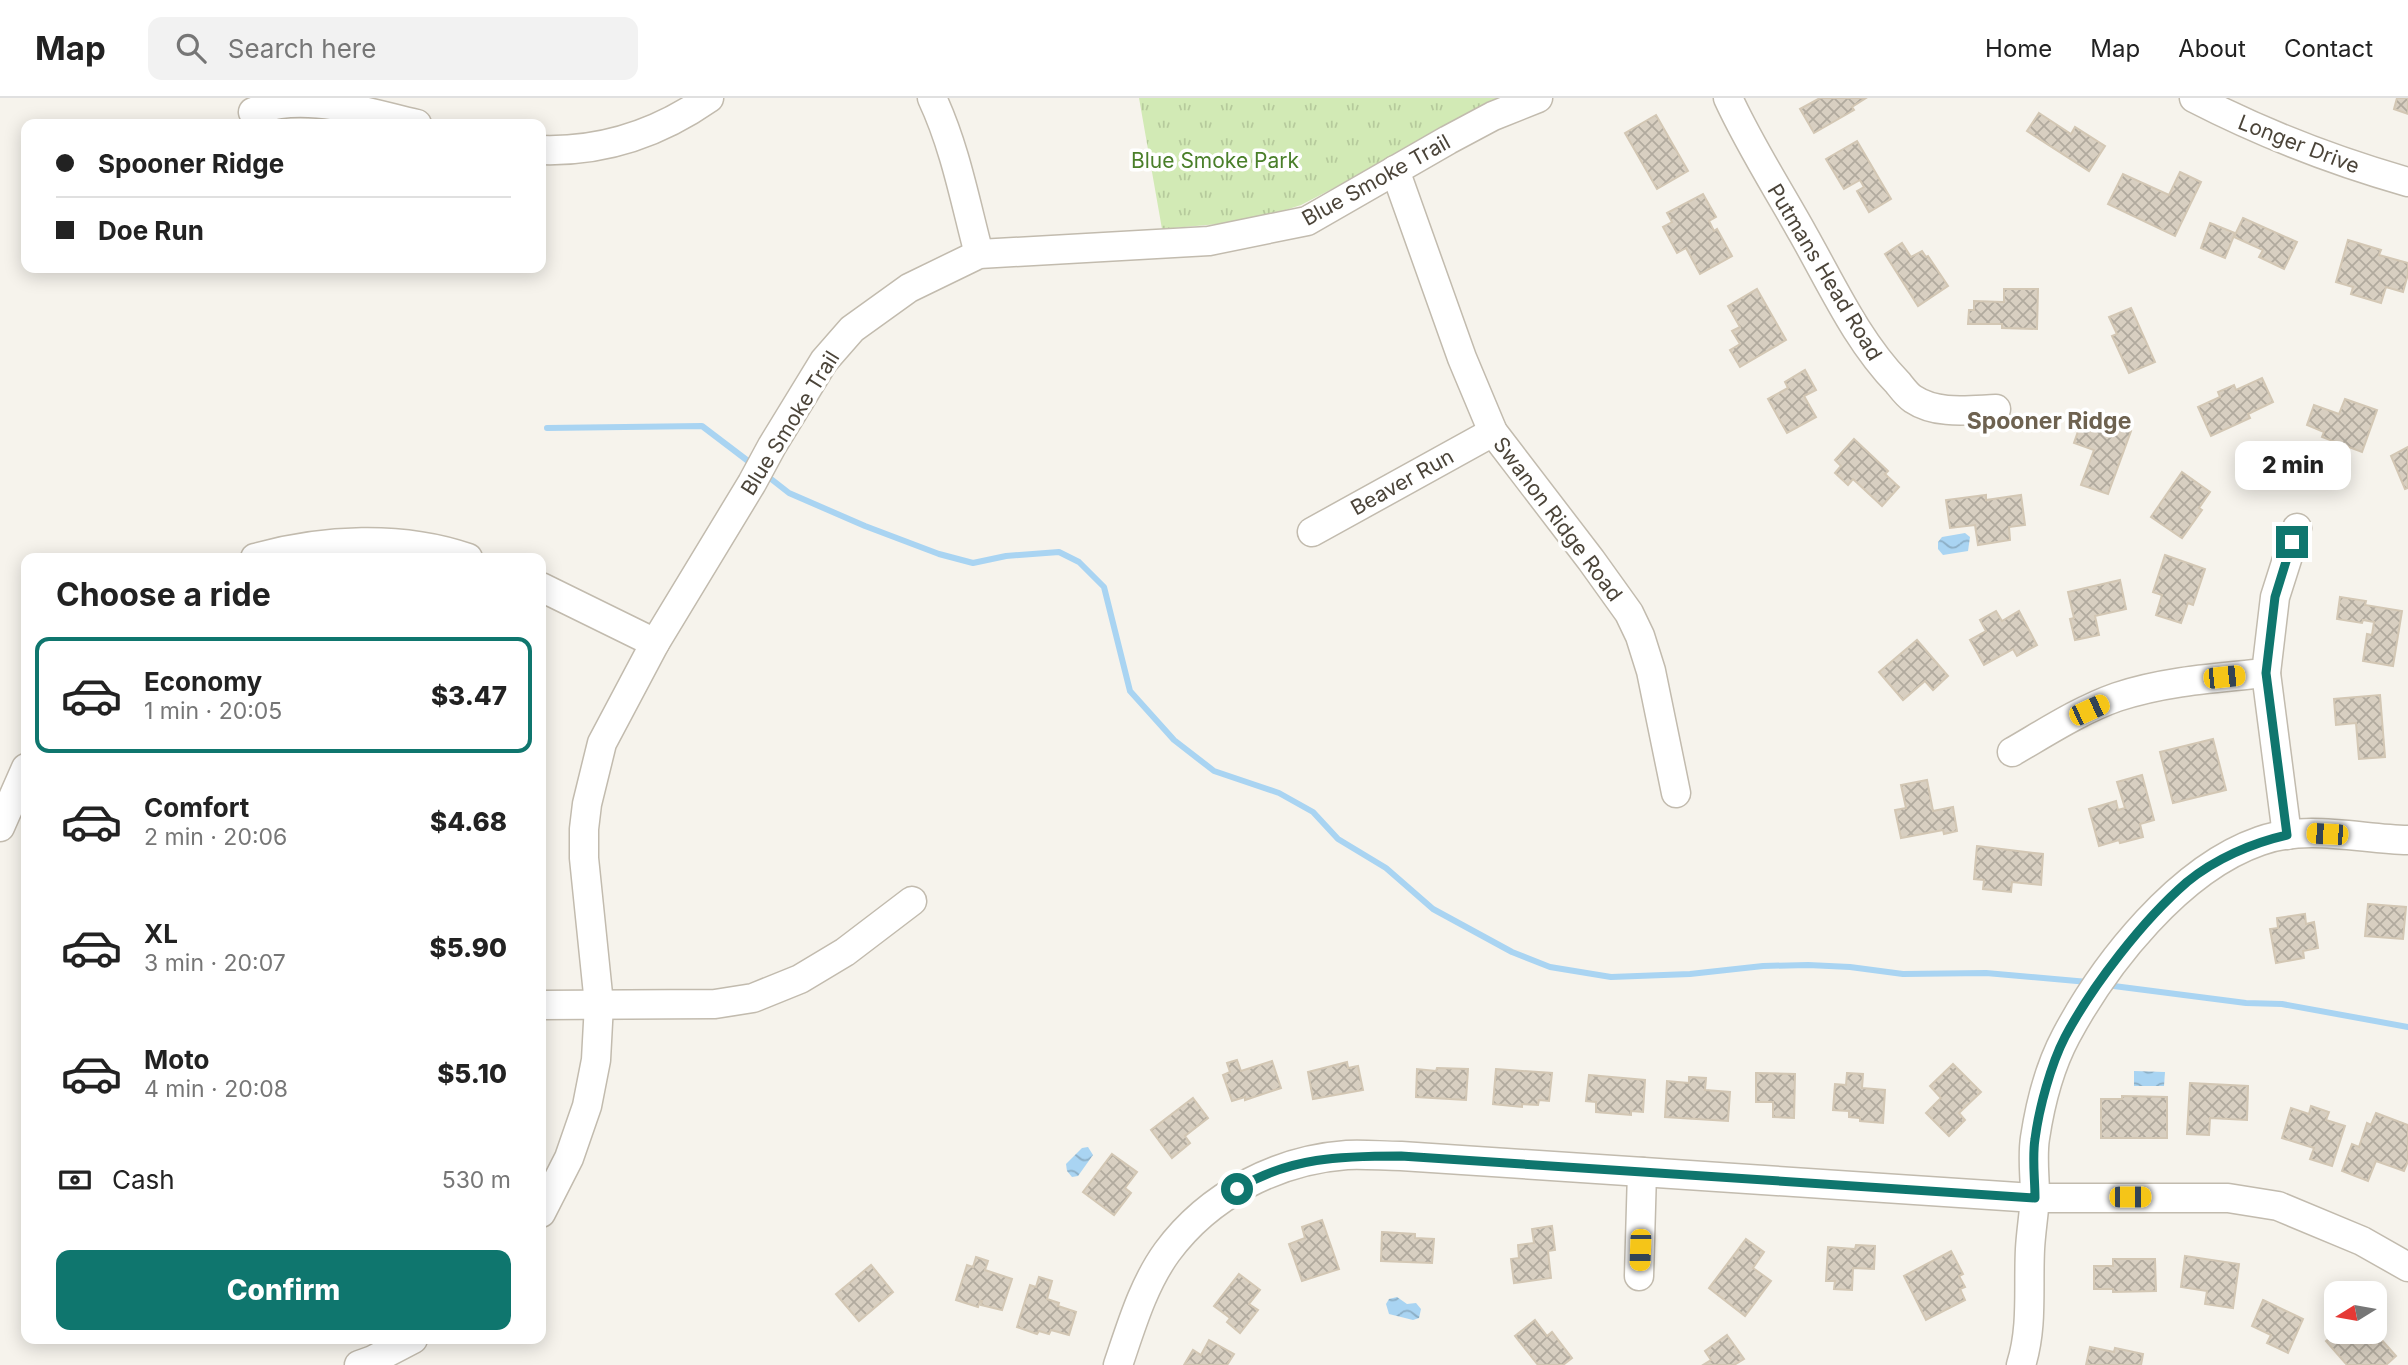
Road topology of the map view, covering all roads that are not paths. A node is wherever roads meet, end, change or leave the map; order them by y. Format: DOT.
graph roads {
  1 [pos="709,98"];
  2 [pos="932,98"];
  3 [pos="1538,98"];
  4 [pos="1728,98"];
  5 [pos="2194,98"];
  6 [pos="253,112"];
  7 [pos="394,119"];
  8 [pos="546,150"];
  9 [pos="1395,170"];
  10 [pos="2408,182"];
  11 [pos="979,254"];
  12 [pos="1996,409"];
  13 [pos="1493,432"];
  14 [pos="2297,528"];
  15 [pos="1312,532"];
  16 [pos="277,553"];
  17 [pos="444,553"];
  18 [pos="546,589"];
  19 [pos="655,643"];
  20 [pos="2266,673"];
  21 [pos="2012,752"];
  22 [pos="21,779"];
  23 [pos="1676,793"];
  24 [pos="0,827"];
  25 [pos="2287,835"];
  26 [pos="2408,840"];
  27 [pos="912,901"];
  28 [pos="599,1004"];
  29 [pos="546,1005"];
  30 [pos="1642,1172"];
  31 [pos="2035,1198"];
  32 [pos="546,1203"];
  33 [pos="2408,1267"];
  34 [pos="1639,1276"];
  35 [pos="403,1344"];
  36 [pos="359,1365"];
  37 [pos="1118,1365"];
  38 [pos="2021,1365"];
  1 -- 8 [label="street"];
  2 -- 11 [label="street"];
  3 -- 9 [label="street, Blue Smoke Trail"];
  4 -- 12 [label="street, Putmans Head Road"];
  5 -- 10 [label="street, Longer Drive"];
  6 -- 7 [label="street"];
  9 -- 11 [label="street, Blue Smoke Trail"];
  9 -- 13 [label="street, Swanon Ridge Road"];
  11 -- 19 [label="street, Blue Smoke Trail"];
  13 -- 15 [label="street, Beaver Run"];
  13 -- 23 [label="street, Swanon Ridge Road"];
  14 -- 20 [label="street"];
  16 -- 17 [label="street"];
  18 -- 19 [label="street"];
  19 -- 28 [label="street, Blue Smoke Trail"];
  20 -- 21 [label="street"];
  20 -- 25 [label="street"];
  22 -- 24 [label="street"];
  25 -- 26 [label="street"];
  25 -- 31 [label="street"];
  27 -- 28 [label="street"];
  28 -- 29 [label="street"];
  28 -- 32 [label="street, Blue Smoke Trail"];
  30 -- 31 [label="street"];
  30 -- 34 [label="street"];
  30 -- 37 [label="street"];
  31 -- 33 [label="street"];
  31 -- 38 [label="street"];
  35 -- 36 [label="street"];
}
